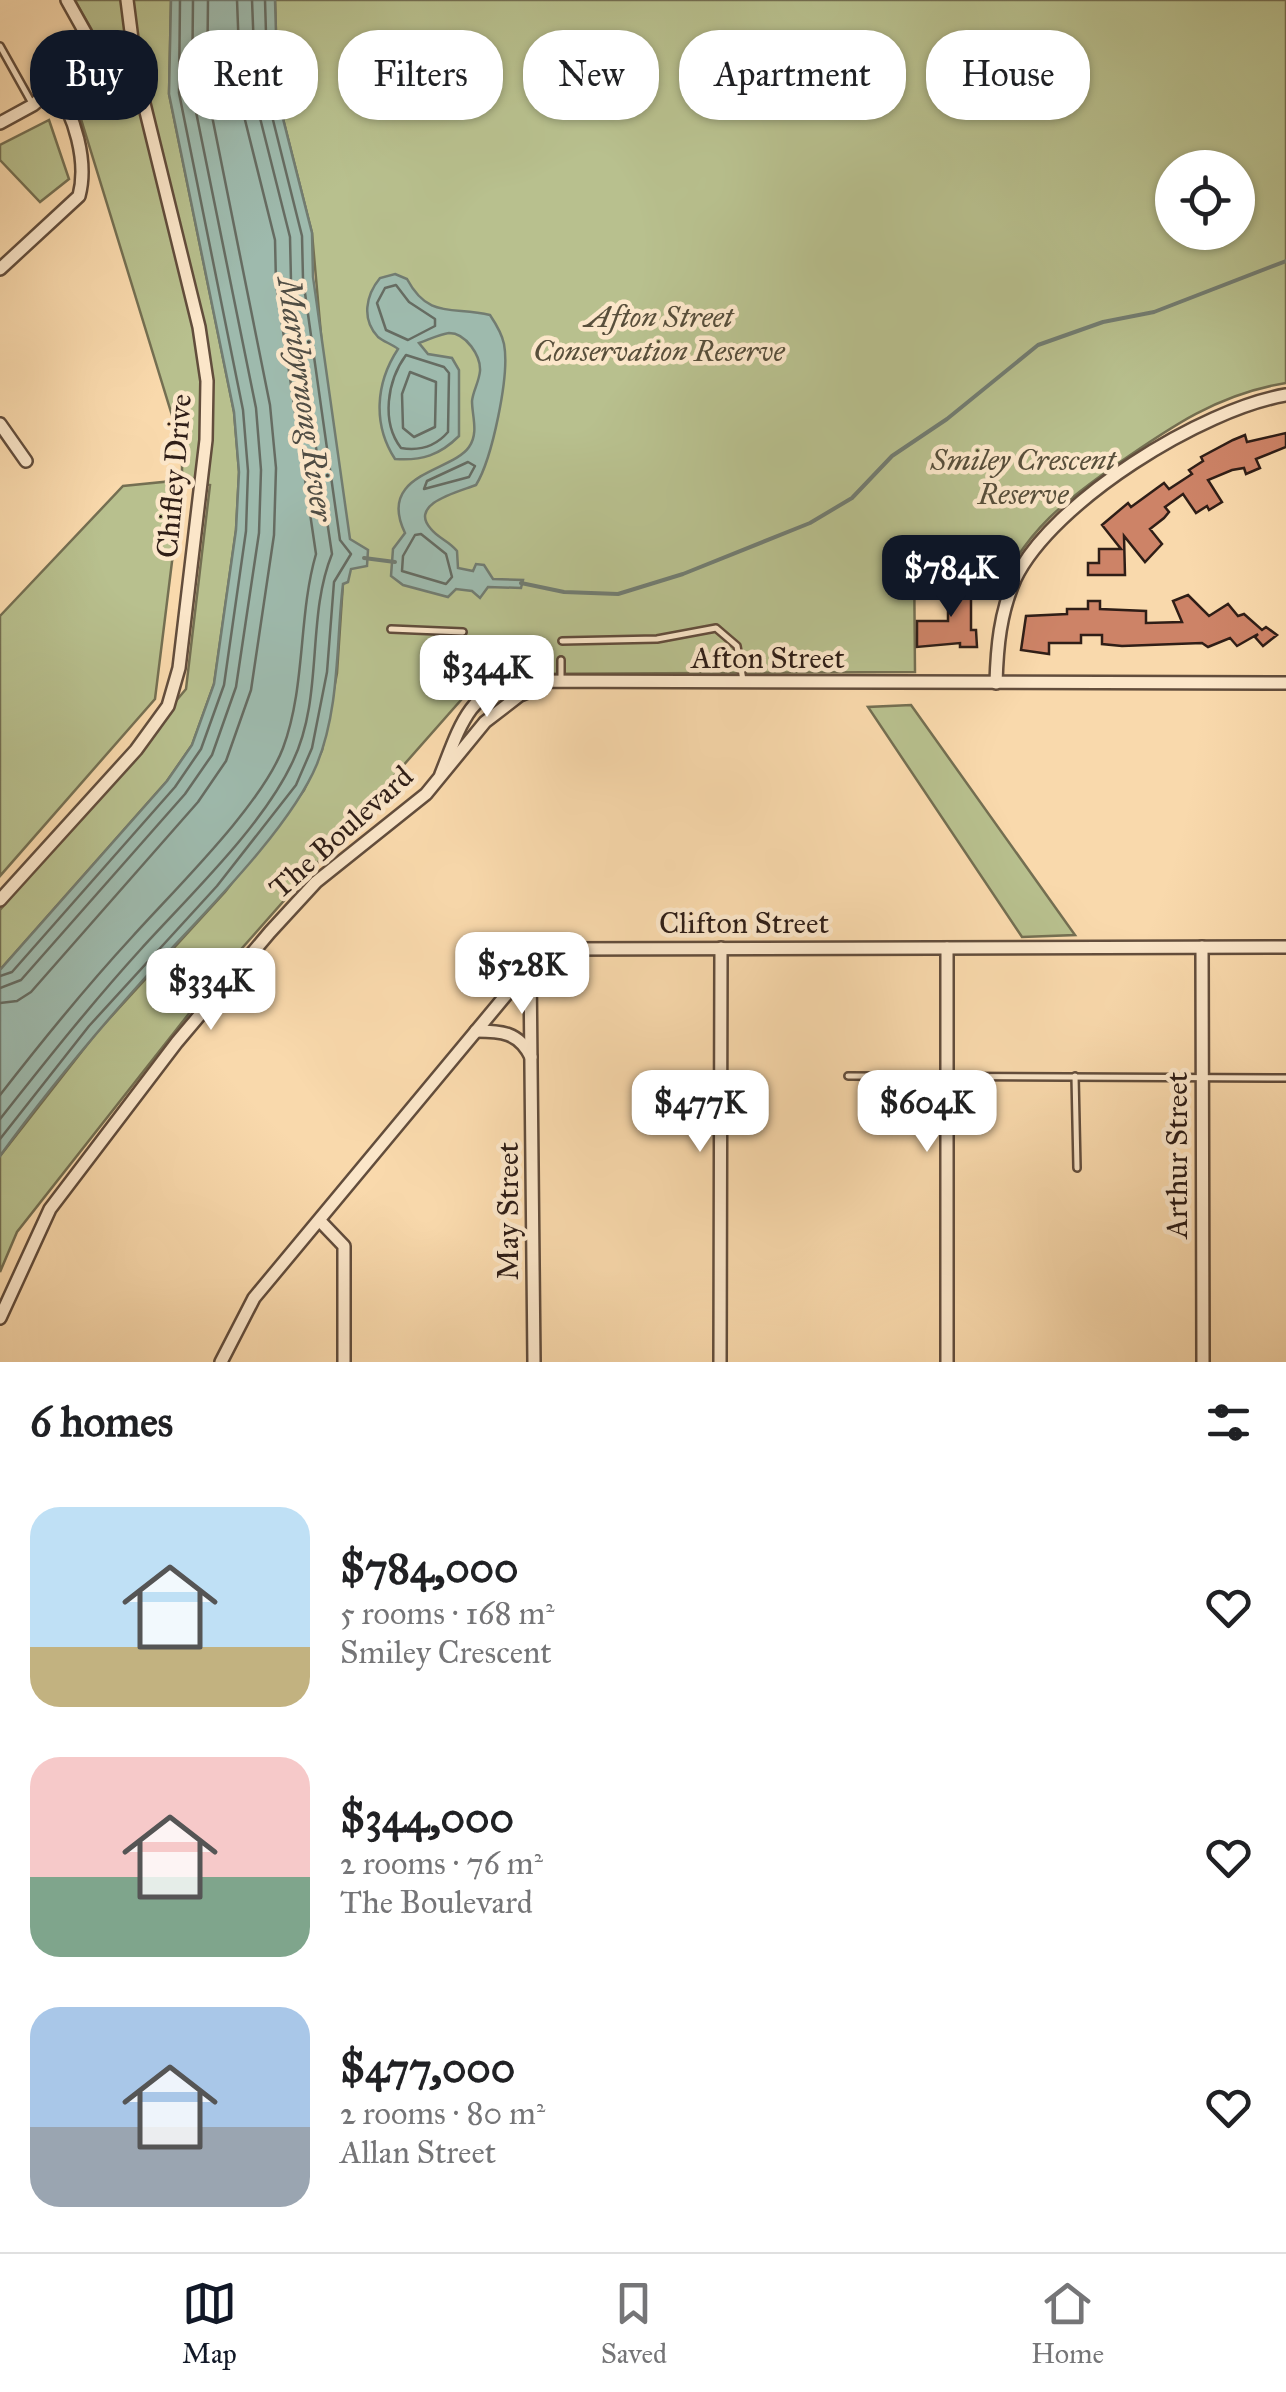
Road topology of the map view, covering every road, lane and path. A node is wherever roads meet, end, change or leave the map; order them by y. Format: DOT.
graph roads {
  1 [pos="67,0"];
  2 [pos="127,0"];
  3 [pos="83,30"];
  4 [pos="0,46"];
  5 [pos="30,100"];
  6 [pos="30,107"];
  7 [pos="72,120"];
  8 [pos="0,124"];
  9 [pos="0,269"];
  10 [pos="1286,395"];
  11 [pos="0,424"];
  12 [pos="26,461"];
  13 [pos="392,629"];
  14 [pos="463,632"];
  15 [pos="562,641"];
  16 [pos="463,660"];
  17 [pos="561,660"];
  18 [pos="555,683"];
  19 [pos="743,683"];
  20 [pos="1286,683"];
  21 [pos="996,684"];
  22 [pos="478,698"];
  23 [pos="441,774"];
  24 [pos="0,900"];
  25 [pos="1202,947"];
  26 [pos="1286,947"];
  27 [pos="721,948"];
  28 [pos="947,948"];
  29 [pos="530,967"];
  30 [pos="476,1031"];
  31 [pos="532,1060"];
  32 [pos="947,1074"];
  33 [pos="848,1076"];
  34 [pos="1075,1076"];
  35 [pos="1286,1078"];
  36 [pos="1202,1079"];
  37 [pos="1077,1168"];
  38 [pos="320,1222"];
  39 [pos="0,1318"];
  40 [pos="221,1362"];
  41 [pos="344,1362"];
  42 [pos="534,1362"];
  43 [pos="720,1362"];
  44 [pos="947,1362"];
  45 [pos="1203,1362"];
  1 -- 3 [label="street"];
  2 -- 24 [label="street, Chifley Drive"];
  4 -- 5 [label="lane"];
  6 -- 8 [label="street"];
  7 -- 9 [label="street"];
  10 -- 21 [label="street"];
  11 -- 12 [label="street"];
  13 -- 14 [label="lane"];
  15 -- 19 [label="lane"];
  16 -- 22 [label="lane"];
  17 -- 18 [label="lane"];
  18 -- 19 [label="street, Afton Street"];
  18 -- 22 [label="street"];
  18 -- 23 [label="street, The Boulevard"];
  19 -- 21 [label="street, Afton Street"];
  20 -- 21 [label="street, Afton Street"];
  22 -- 23 [label="street, The Boulevard"];
  23 -- 39 [label="street, The Boulevard"];
  25 -- 26 [label="street, Clifton Street"];
  25 -- 28 [label="street, Clifton Street"];
  25 -- 36 [label="street, Arthur Street"];
  27 -- 28 [label="street, Clifton Street"];
  27 -- 29 [label="street, Clifton Street"];
  27 -- 43 [label="street"];
  28 -- 32 [label="street"];
  29 -- 30 [label="street, Clifton Street"];
  29 -- 31 [label="street, May Street"];
  30 -- 31 [label="street"];
  30 -- 38 [label="street, Clifton Street"];
  31 -- 42 [label="street, May Street"];
  32 -- 33 [label="lane"];
  32 -- 34 [label="lane"];
  32 -- 44 [label="street"];
  34 -- 36 [label="lane"];
  34 -- 37 [label="lane"];
  35 -- 36 [label="lane"];
  36 -- 45 [label="street, Arthur Street"];
  38 -- 40 [label="street, Clifton Street"];
  38 -- 41 [label="street"];
}
